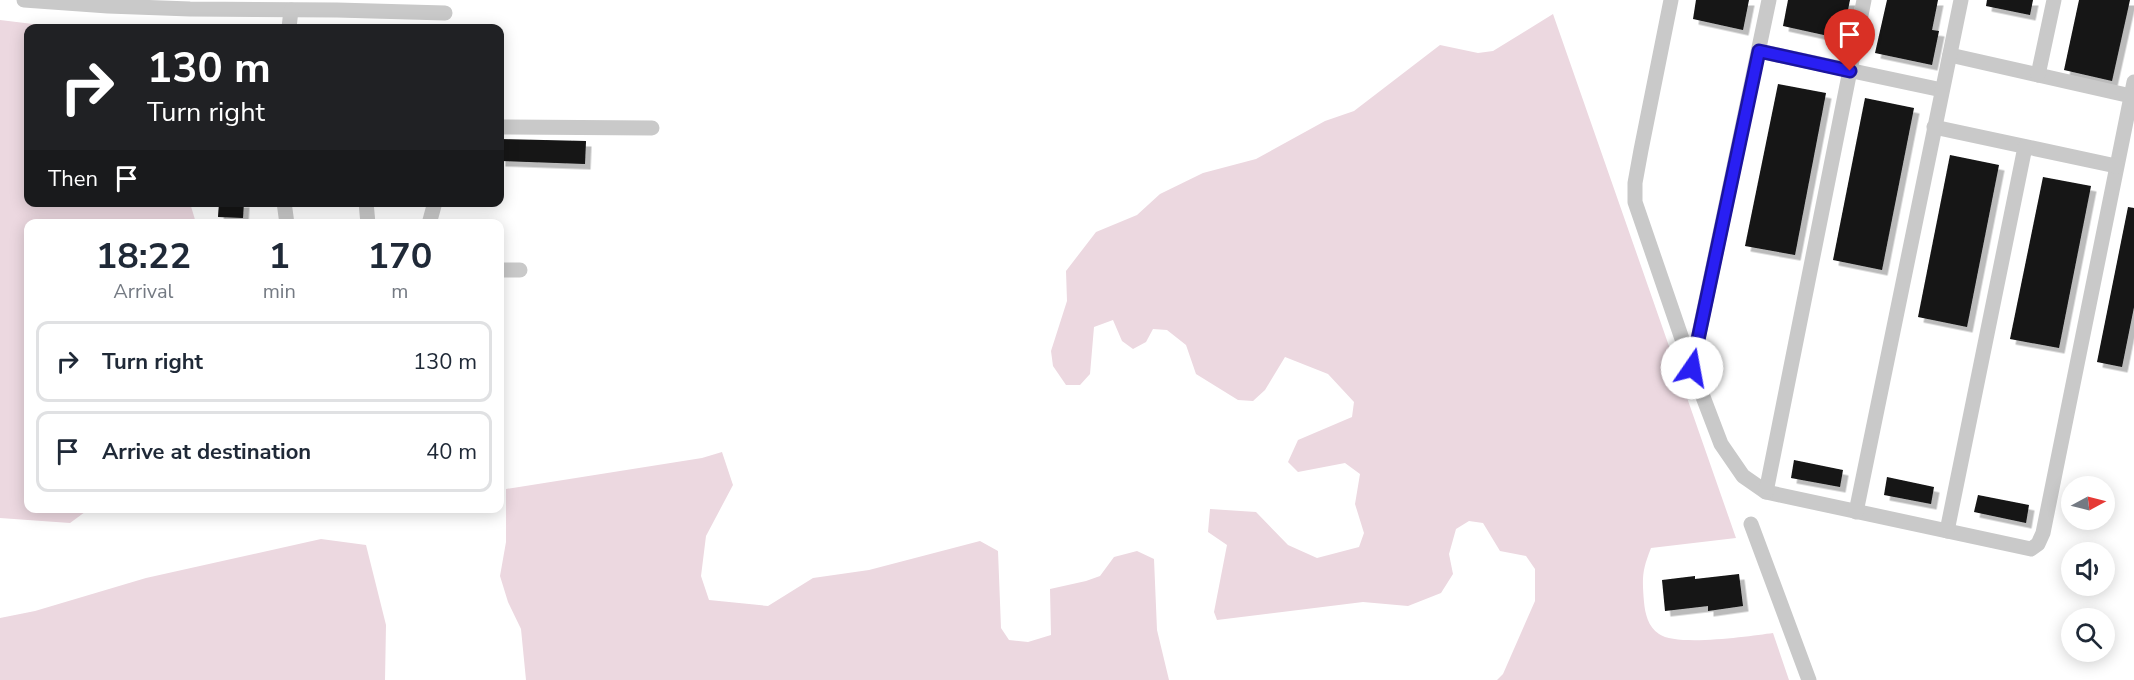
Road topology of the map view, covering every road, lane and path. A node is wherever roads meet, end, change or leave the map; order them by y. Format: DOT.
graph roads {
  1 [pos="24,0"];
  2 [pos="1671,0"];
  3 [pos="1769,0"];
  4 [pos="1864,0"];
  5 [pos="1961,0"];
  6 [pos="2054,0"];
  7 [pos="107,3"];
  8 [pos="312,5"];
  9 [pos="291,10"];
  10 [pos="445,13"];
  11 [pos="289,24"];
  12 [pos="1759,51"];
  13 [pos="1950,54"];
  14 [pos="1850,71"];
  15 [pos="2038,75"];
  16 [pos="2132,89"];
  17 [pos="1942,90"];
  18 [pos="504,127"];
  19 [pos="1934,127"];
  20 [pos="2129,127"];
  21 [pos="651,128"];
  22 [pos="2128,142"];
  23 [pos="2025,147"];
  24 [pos="2116,166"];
  25 [pos="504,270"];
  26 [pos="520,270"];
  27 [pos="1692,368"];
  28 [pos="1766,492"];
  29 [pos="1856,512"];
  30 [pos="1751,524"];
  31 [pos="1947,531"];
  32 [pos="1809,680"];
  1 -- 7 [label="street"];
  2 -- 27 [label="street"];
  3 -- 12 [label="street"];
  4 -- 14 [label="street"];
  5 -- 13 [label="street"];
  6 -- 15 [label="street"];
  7 -- 9 [label="street"];
  8 -- 9 [label="street"];
  8 -- 10 [label="street"];
  9 -- 11 [label="street"];
  12 -- 14 [label="street"];
  12 -- 27 [label="street"];
  13 -- 15 [label="street"];
  13 -- 17 [label="street"];
  14 -- 17 [label="street"];
  14 -- 28 [label="street"];
  15 -- 16 [label="street"];
  16 -- 20 [label="street"];
  17 -- 19 [label="street"];
  18 -- 21 [label="street"];
  19 -- 23 [label="street"];
  19 -- 29 [label="street"];
  20 -- 22 [label="street"];
  22 -- 24 [label="street"];
  23 -- 24 [label="street"];
  23 -- 31 [label="street"];
  24 -- 31 [label="street"];
  25 -- 26 [label="street"];
  27 -- 28 [label="street"];
  28 -- 29 [label="street"];
  29 -- 31 [label="street"];
  30 -- 32 [label="street"];
}
